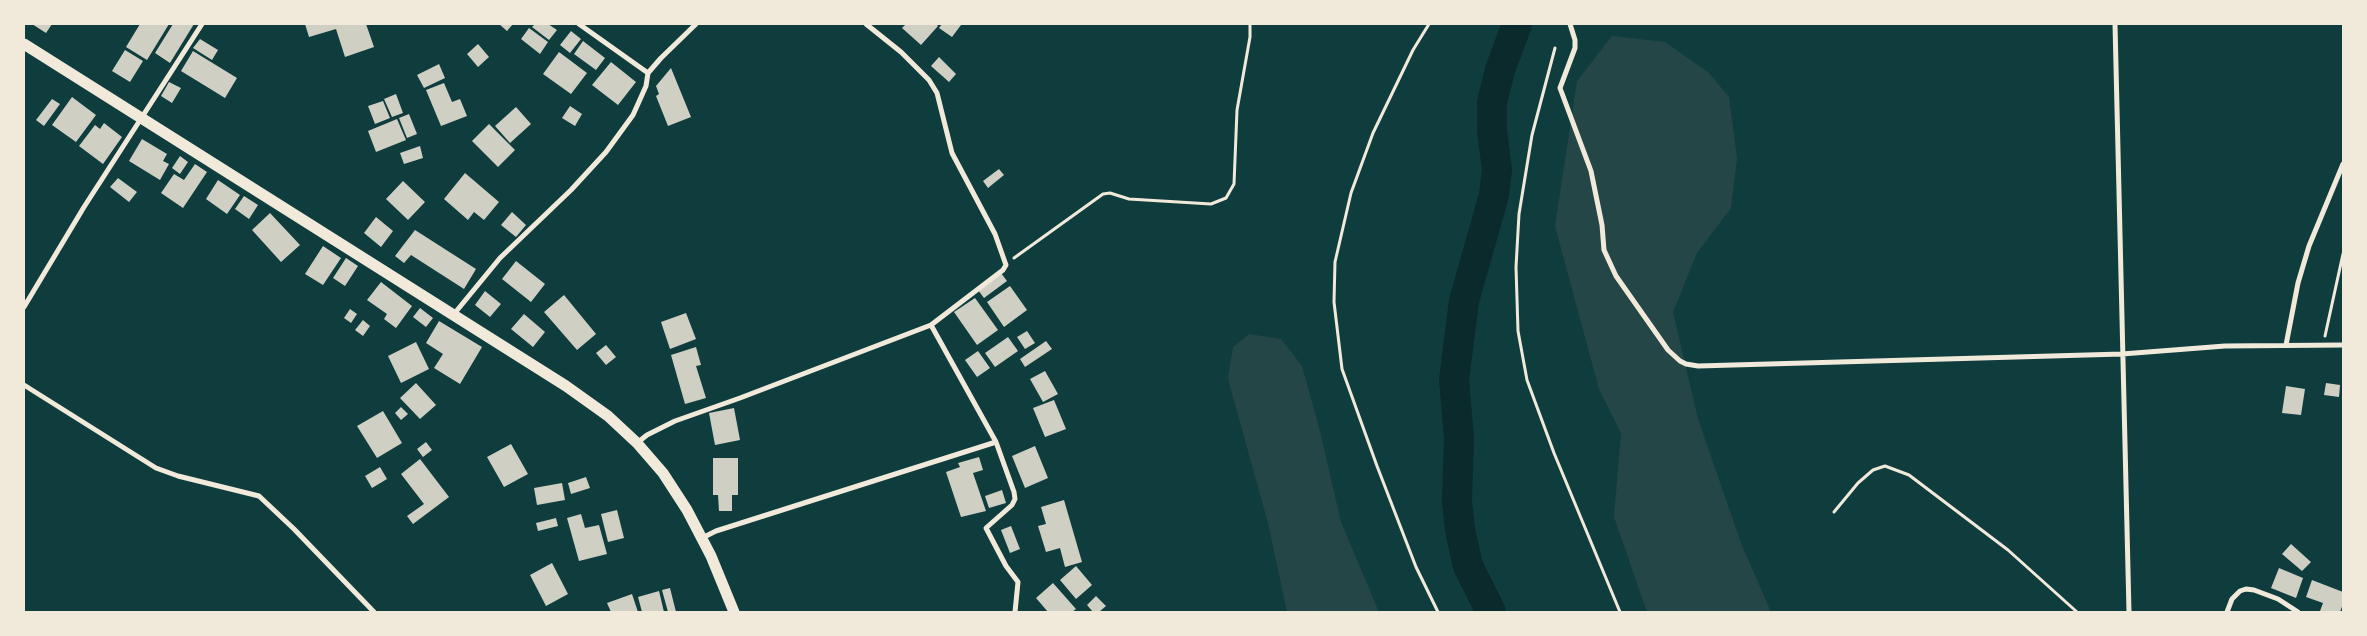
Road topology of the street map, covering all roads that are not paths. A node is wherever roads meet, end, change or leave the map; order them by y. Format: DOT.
graph roads {
  1 [pos="202,24"];
  2 [pos="580,24"];
  3 [pos="696,24"];
  4 [pos="866,24"];
  5 [pos="1570,24"];
  6 [pos="2115,24"];
  7 [pos="24,44"];
  8 [pos="648,73"];
  9 [pos="142,119"];
  10 [pos="2343,164"];
  11 [pos="24,307"];
  12 [pos="453,315"];
  13 [pos="931,325"];
  14 [pos="2286,344"];
  15 [pos="2343,345"];
  16 [pos="2122,354"];
  17 [pos="24,385"];
  18 [pos="996,442"];
  19 [pos="637,443"];
  20 [pos="701,538"];
  21 [pos="374,612"];
  22 [pos="734,612"];
  23 [pos="1015,612"];
  24 [pos="2129,612"];
  25 [pos="2226,612"];
  26 [pos="2298,612"];
  1 -- 9 [label="street"];
  2 -- 8 [label="street"];
  3 -- 8 [label="street"];
  4 -- 13 [label="street"];
  5 -- 16 [label="street"];
  6 -- 16 [label="street"];
  7 -- 9 [label="main road"];
  8 -- 12 [label="street"];
  9 -- 11 [label="street"];
  9 -- 12 [label="main road"];
  10 -- 14 [label="street"];
  12 -- 19 [label="main road"];
  13 -- 18 [label="street"];
  13 -- 19 [label="street"];
  14 -- 15 [label="street"];
  14 -- 16 [label="street"];
  16 -- 24 [label="street"];
  17 -- 21 [label="street"];
  18 -- 20 [label="street"];
  18 -- 23 [label="street"];
  19 -- 20 [label="main road"];
  20 -- 22 [label="main road"];
  25 -- 26 [label="street"];
}
